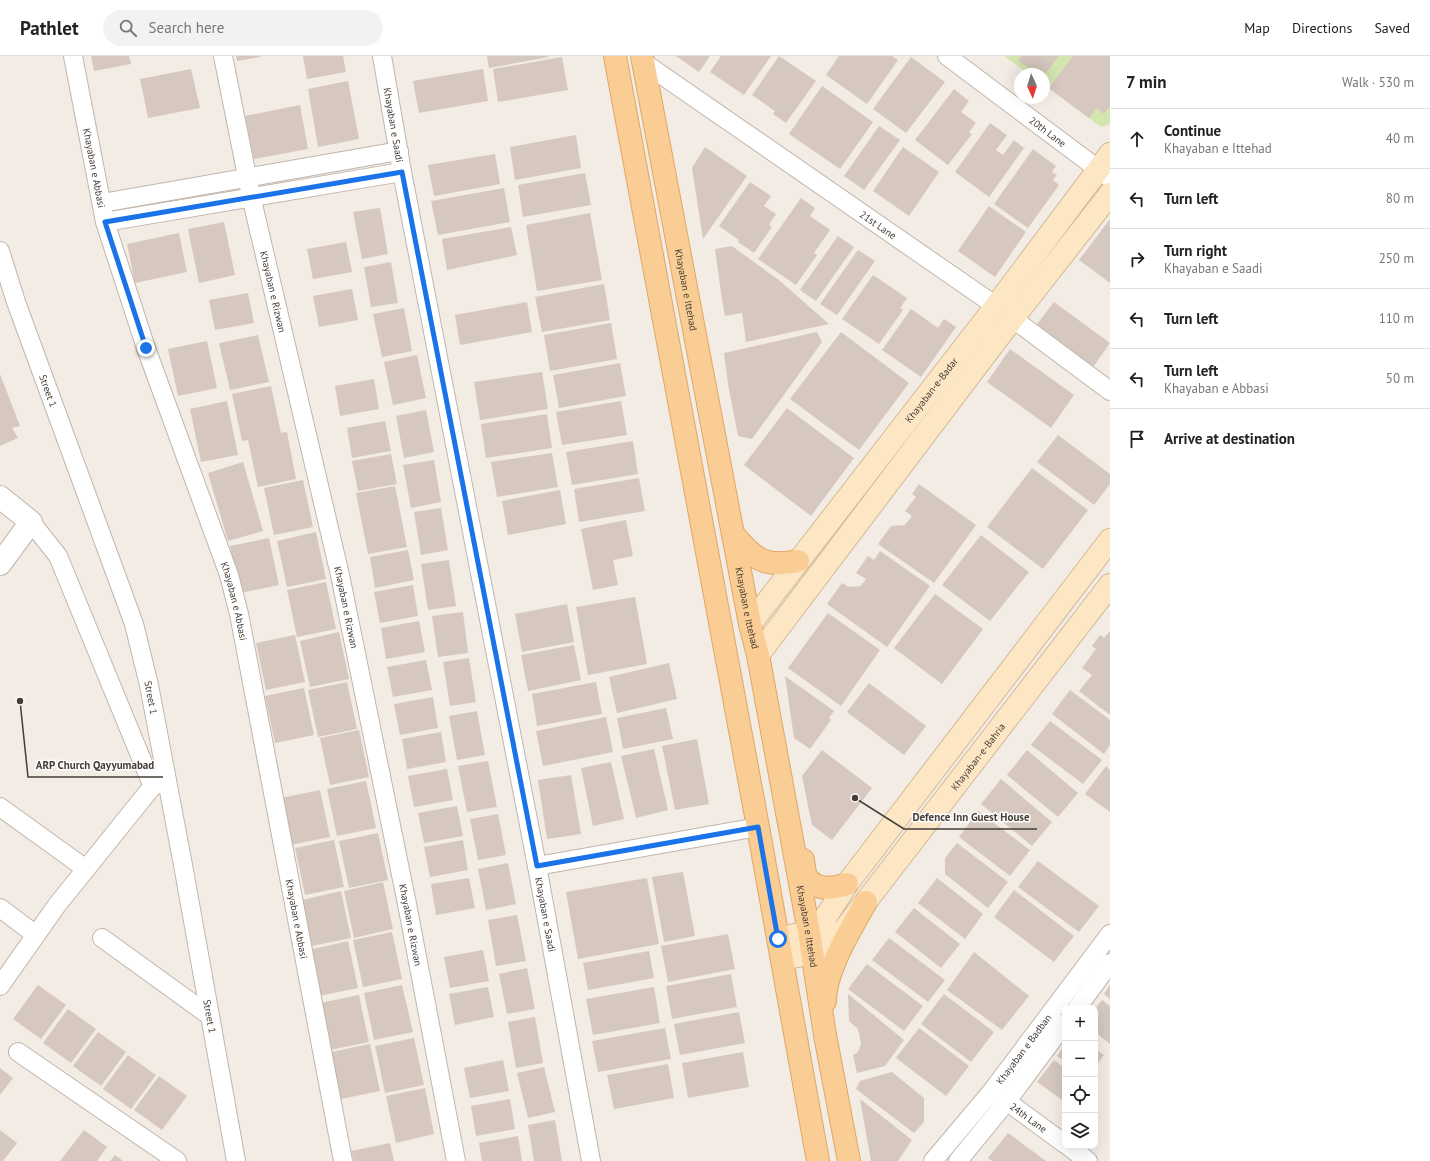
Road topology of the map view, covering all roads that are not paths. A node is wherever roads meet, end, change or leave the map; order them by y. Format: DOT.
graph roads {
  1 [pos="73,56"];
  2 [pos="223,56"];
  3 [pos="382,56"];
  4 [pos="615,56"];
  5 [pos="947,56"];
  6 [pos="642,59"];
  7 [pos="399,151"];
  8 [pos="1106,167"];
  9 [pos="402,172"];
  10 [pos="247,177"];
  11 [pos="1110,194"];
  12 [pos="251,196"];
  13 [pos="102,203"];
  14 [pos="105,222"];
  15 [pos="0,251"];
  16 [pos="1005,312"];
  17 [pos="1110,391"];
  18 [pos="0,497"];
  19 [pos="32,522"];
  20 [pos="733,534"];
  21 [pos="1110,540"];
  22 [pos="798,562"];
  23 [pos="0,564"];
  24 [pos="1110,585"];
  25 [pos="750,624"];
  26 [pos="758,655"];
  27 [pos="776,757"];
  28 [pos="165,770"];
  29 [pos="153,786"];
  30 [pos="0,807"];
  31 [pos="758,827"];
  32 [pos="537,866"];
  33 [pos="86,869"];
  34 [pos="846,884"];
  35 [pos="866,902"];
  36 [pos="0,908"];
  37 [pos="844,930"];
  38 [pos="1110,934"];
  39 [pos="36,935"];
  40 [pos="102,938"];
  41 [pos="813,938"];
  42 [pos="780,949"];
  43 [pos="1110,963"];
  44 [pos="0,986"];
  45 [pos="1078,1005"];
  46 [pos="210,1016"];
  47 [pos="1062,1027"];
  48 [pos="825,1035"];
  49 [pos="18,1052"];
  50 [pos="992,1091"];
  51 [pos="1007,1101"];
  52 [pos="1062,1142"];
  53 [pos="1072,1149"];
  54 [pos="177,1161"];
  55 [pos="236,1161"];
  56 [pos="343,1161"];
  57 [pos="456,1161"];
  58 [pos="591,1161"];
  59 [pos="818,1161"];
  60 [pos="849,1161"];
  61 [pos="933,1161"];
  62 [pos="958,1161"];
  63 [pos="1088,1161"];
  1 -- 13 [label="street, Khayaban e Abbasi"];
  2 -- 10 [label="street, Khayaban e Rizwan"];
  3 -- 7 [label="street, Khayaban e Saadi"];
  4 -- 31 [label="main road"];
  5 -- 8 [label="street, 20th Lane"];
  6 -- 16 [label="street, 21st Lane"];
  6 -- 20 [label="main road, Khayaban e Ittehad"];
  7 -- 9 [label="street, Khayaban e Saadi"];
  7 -- 10 [label="street"];
  8 -- 16 [label="main road, Khayaban-e-Badar"];
  9 -- 12 [label="street"];
  9 -- 32 [label="street, Khayaban e Saadi"];
  10 -- 12 [label="street, Khayaban e Rizwan"];
  10 -- 13 [label="street"];
  11 -- 16 [label="main road, Khayaban-e-Badar"];
  12 -- 14 [label="street"];
  12 -- 57 [label="street, Khayaban e Rizwan"];
  13 -- 14 [label="street, Khayaban e Abbasi"];
  14 -- 56 [label="street, Khayaban e Abbasi"];
  15 -- 28 [label="street, Street 1"];
  16 -- 17 [label="street, 21st Lane"];
  16 -- 22 [label="main road, Khayaban-e-Badar"];
  16 -- 26 [label="main road, Khayaban-e-Badar"];
  18 -- 19 [label="street"];
  19 -- 23 [label="street"];
  19 -- 29 [label="street"];
  20 -- 22 [label="main road"];
  20 -- 25 [label="main road, Khayaban e Ittehad"];
  21 -- 34 [label="main road"];
  22 -- 25 [label="main road, Khayaban-e-Badar"];
  24 -- 35 [label="main road, Khayaban-e-Bahria"];
  25 -- 26 [label="main road, Khayaban e Ittehad"];
  26 -- 27 [label="main road, Khayaban e Ittehad"];
  27 -- 34 [label="main road"];
  27 -- 41 [label="main road, Khayaban e Ittehad"];
  28 -- 29 [label="street"];
  28 -- 46 [label="street, Street 1"];
  29 -- 33 [label="street"];
  30 -- 33 [label="street"];
  31 -- 32 [label="street"];
  31 -- 42 [label="main road"];
  32 -- 58 [label="street, Khayaban e Saadi"];
  33 -- 39 [label="street"];
  34 -- 41 [label="main road"];
  35 -- 37 [label="main road, Khayaban-e-Bahria"];
  35 -- 48 [label="main road"];
  36 -- 39 [label="street"];
  37 -- 41 [label="main road, Khayaban-e-Bahria"];
  37 -- 41 [label="main road"];
  38 -- 50 [label="street, Khayaban e Badban"];
  39 -- 44 [label="street"];
  40 -- 46 [label="street"];
  41 -- 42 [label="main road, Khayaban-e-Bahria"];
  41 -- 42 [label="main road"];
  41 -- 48 [label="main road, Khayaban e Ittehad"];
  42 -- 59 [label="main road"];
  43 -- 45 [label="street"];
  46 -- 55 [label="street, Street 1"];
  47 -- 51 [label="street, Khayaban e Badban"];
  48 -- 60 [label="main road, Khayaban e Ittehad"];
  49 -- 54 [label="street"];
  50 -- 51 [label="street, 24th Lane"];
  50 -- 61 [label="street, Khayaban e Badban"];
  51 -- 52 [label="street, 24th Lane"];
  51 -- 62 [label="street, Khayaban e Badban"];
  53 -- 63 [label="street"];
}
